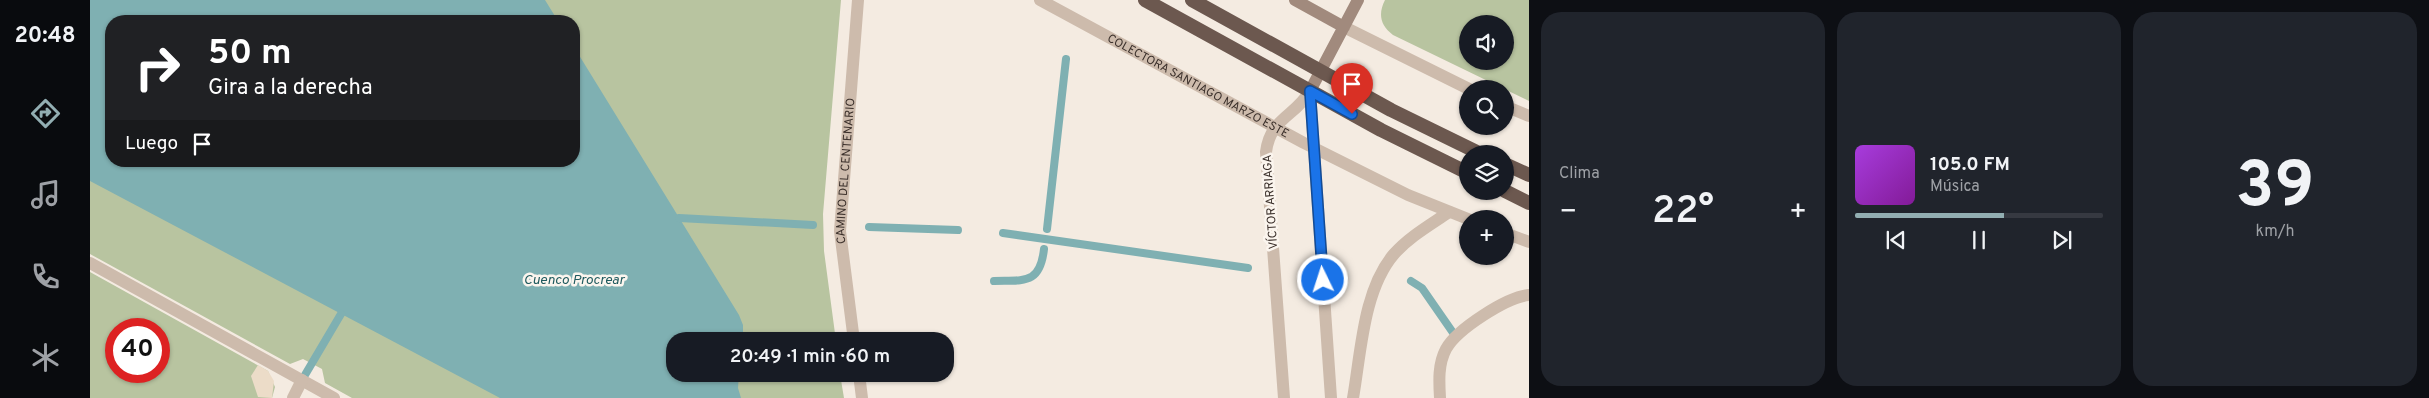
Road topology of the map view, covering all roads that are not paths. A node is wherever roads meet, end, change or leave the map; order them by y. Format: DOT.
graph roads {
  1 [pos="858,0"];
  2 [pos="1040,0"];
  3 [pos="1145,0"];
  4 [pos="1192,0"];
  5 [pos="1295,0"];
  6 [pos="1358,0"];
  7 [pos="1344,27"];
  8 [pos="1320,71"];
  9 [pos="1459,84"];
  10 [pos="1310,91"];
  11 [pos="1514,110"];
  12 [pos="1529,116"];
  13 [pos="1274,128"];
  14 [pos="1463,145"];
  15 [pos="1314,148"];
  16 [pos="1459,168"];
  17 [pos="1514,168"];
  18 [pos="1529,175"];
  19 [pos="1514,196"];
  20 [pos="1529,203"];
  21 [pos="1449,212"];
  22 [pos="1459,216"];
  23 [pos="1514,236"];
  24 [pos="1529,242"];
  25 [pos="90,264"];
  26 [pos="1529,295"];
  27 [pos="853,332"];
  28 [pos="302,380"];
  29 [pos="860,382"];
  30 [pos="293,398"];
  31 [pos="334,398"];
  32 [pos="862,398"];
  33 [pos="1284,398"];
  34 [pos="1331,398"];
  35 [pos="1353,398"];
  36 [pos="1440,398"];
  1 -- 27 [label="street, CAMINO DEL CENTENARIO"];
  2 -- 13 [label="street, COLECTORA SANTIAGO MARZO ESTE"];
  3 -- 10 [label="highway"];
  4 -- 8 [label="highway"];
  5 -- 7 [label="main road"];
  6 -- 7 [label="main road"];
  7 -- 8 [label="main road"];
  7 -- 9 [label="street"];
  8 -- 10 [label="main road"];
  8 -- 14 [label="highway"];
  10 -- 13 [label="street, VÍCTOR ARRIAGA"];
  10 -- 15 [label="street"];
  10 -- 16 [label="highway"];
  11 -- 12 [label="street"];
  13 -- 15 [label="street, COLECTORA SANTIAGO MARZO ESTE"];
  13 -- 33 [label="street, VÍCTOR ARRIAGA"];
  15 -- 21 [label="street, COLECTORA SANTIAGO MARZO ESTE"];
  15 -- 34 [label="street"];
  17 -- 18 [label="highway"];
  19 -- 20 [label="highway"];
  21 -- 22 [label="street, COLECTORA SANTIAGO MARZO ESTE"];
  21 -- 35 [label="street"];
  23 -- 24 [label="street"];
  25 -- 28 [label="street"];
  26 -- 36 [label="street"];
  28 -- 30 [label="street"];
  28 -- 31 [label="street"];
  29 -- 32 [label="street"];
}
